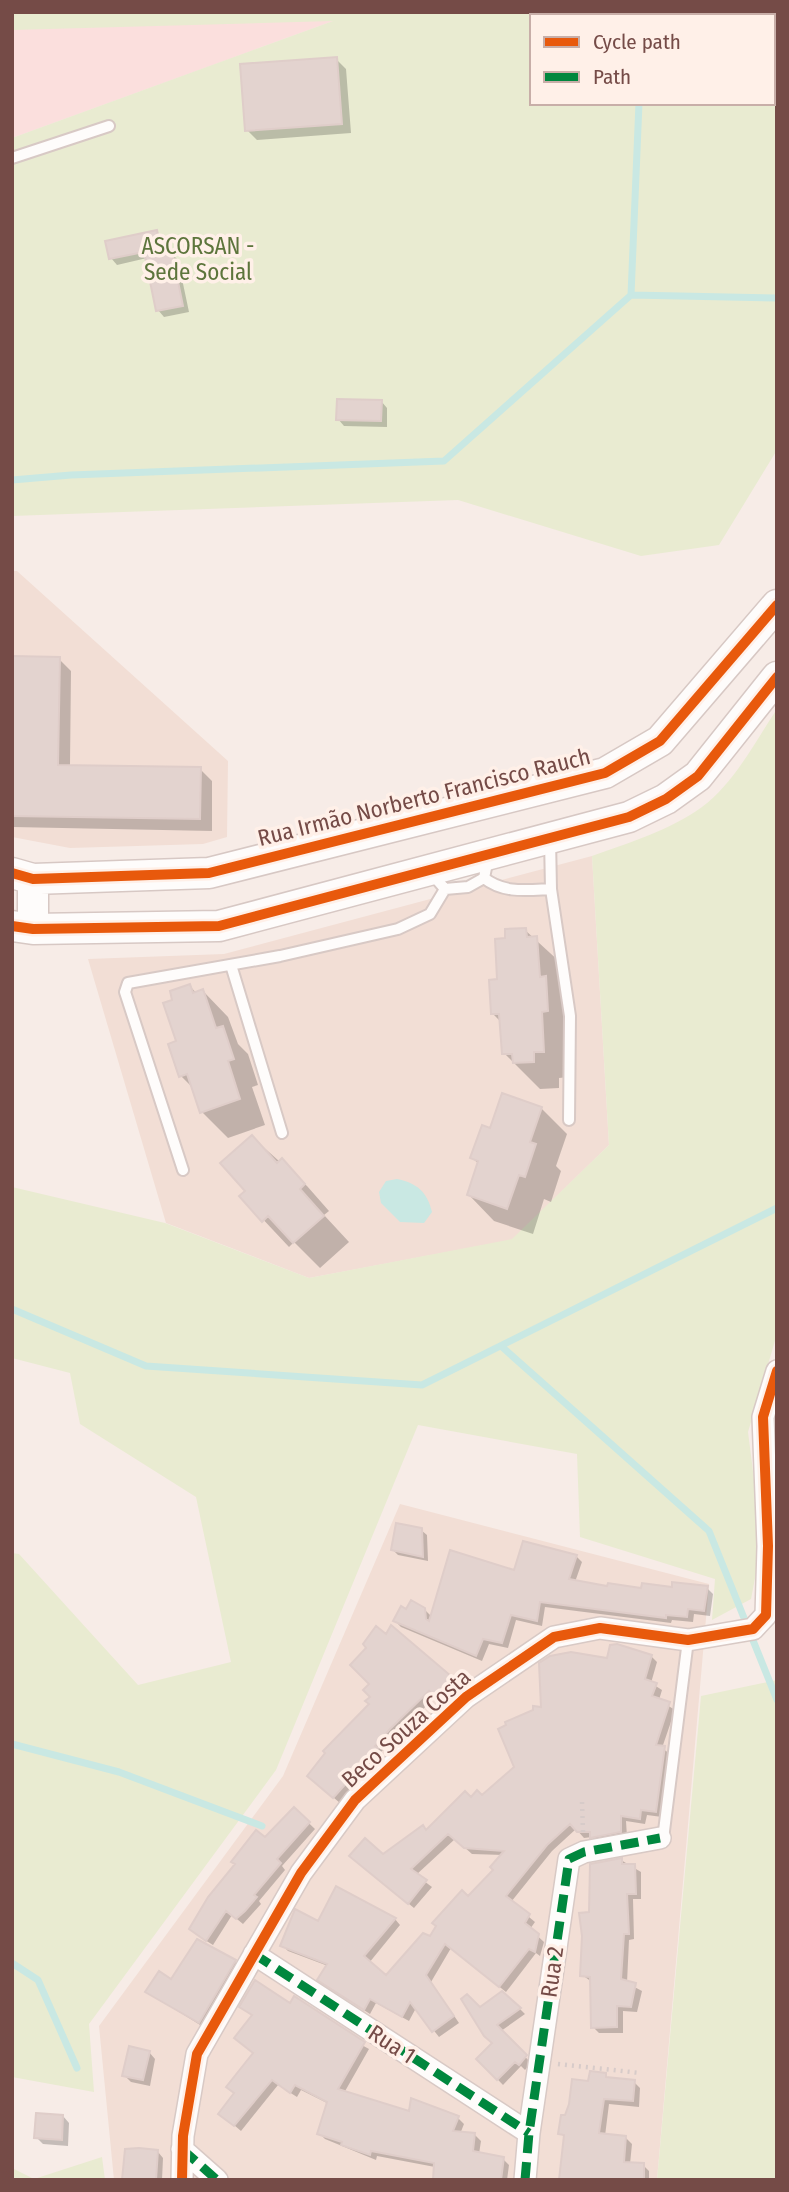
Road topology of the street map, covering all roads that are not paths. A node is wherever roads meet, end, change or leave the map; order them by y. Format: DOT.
graph roads {
  1 [pos="109,126"];
  2 [pos="12,158"];
  3 [pos="777,605"];
  4 [pos="777,677"];
  5 [pos="550,838"];
  6 [pos="487,866"];
  7 [pos="23,876"];
  8 [pos="437,880"];
  9 [pos="551,889"];
  10 [pos="23,927"];
  11 [pos="231,965"];
  12 [pos="569,1120"];
  13 [pos="282,1133"];
  14 [pos="183,1170"];
  15 [pos="777,1371"];
  16 [pos="773,1545"];
  17 [pos="688,1640"];
  18 [pos="660,1838"];
  19 [pos="254,1954"];
  20 [pos="529,2133"];
  21 [pos="182,2148"];
  22 [pos="182,2180"];
  23 [pos="217,2180"];
  24 [pos="526,2180"];
  1 -- 2 [label="lane"];
  3 -- 7 [label="street, Rua Irmão Norberto Francisco Rauch"];
  4 -- 5 [label="street"];
  5 -- 6 [label="street"];
  5 -- 9 [label="lane"];
  6 -- 8 [label="street"];
  6 -- 9 [label="lane"];
  7 -- 10 [label="street"];
  8 -- 10 [label="street"];
  8 -- 11 [label="lane"];
  9 -- 12 [label="lane"];
  11 -- 13 [label="lane"];
  11 -- 14 [label="lane"];
  15 -- 16 [label="street, Beco Souza Costa"];
  16 -- 17 [label="street, Beco Souza Costa"];
  17 -- 18 [label="lane"];
  17 -- 19 [label="street, Beco Souza Costa"];
  18 -- 20 [label="street, Rua 2"];
  19 -- 20 [label="street, Rua 1"];
  19 -- 21 [label="street, Beco Souza Costa"];
  20 -- 24 [label="street, Rua 2"];
  21 -- 22 [label="street, Beco Souza Costa"];
  21 -- 23 [label="street"];
}
